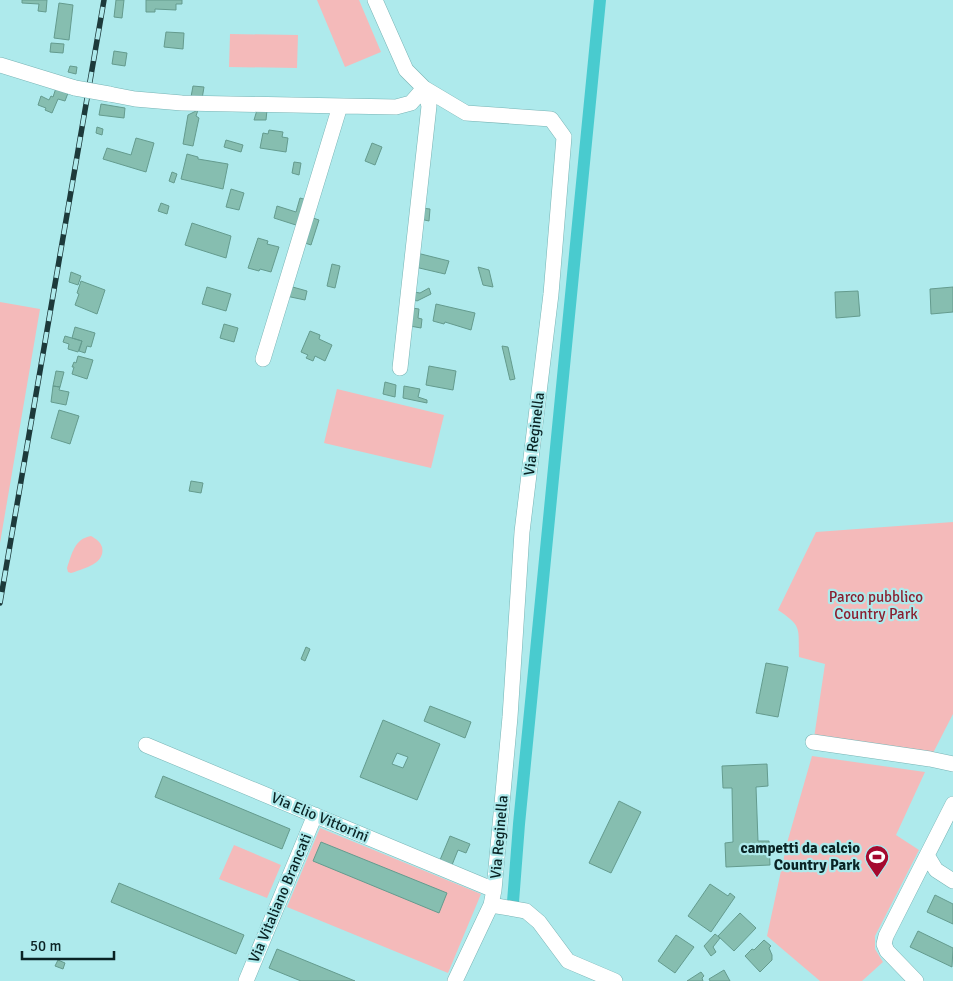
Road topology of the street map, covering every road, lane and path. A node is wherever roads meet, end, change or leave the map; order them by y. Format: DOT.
graph roads {
  1 [pos="375,0"];
  2 [pos="0,65"];
  3 [pos="424,88"];
  4 [pos="340,106"];
  5 [pos="263,359"];
  6 [pos="400,368"];
  7 [pos="813,742"];
  8 [pos="146,746"];
  9 [pos="953,764"];
  10 [pos="953,804"];
  11 [pos="315,815"];
  12 [pos="927,855"];
  13 [pos="953,880"];
  14 [pos="494,890"];
  15 [pos="497,906"];
  16 [pos="246,981"];
  17 [pos="455,981"];
  18 [pos="615,981"];
  19 [pos="916,981"];
  1 -- 3 [label="street, Via Reginella"];
  2 -- 4 [label="street, bridge"];
  3 -- 4 [label="street"];
  3 -- 6 [label="street"];
  3 -- 14 [label="street, Via Reginella"];
  4 -- 5 [label="street"];
  7 -- 9 [label="street"];
  8 -- 11 [label="street, Via Elio Vittorini"];
  10 -- 12 [label="street"];
  11 -- 14 [label="street, Via Elio Vittorini"];
  11 -- 16 [label="street, Via Vitaliano Brancati"];
  12 -- 13 [label="street"];
  12 -- 19 [label="street"];
  14 -- 15 [label="street, Via Reginella"];
  15 -- 17 [label="street, Via Reginella"];
  15 -- 18 [label="street"];
}
